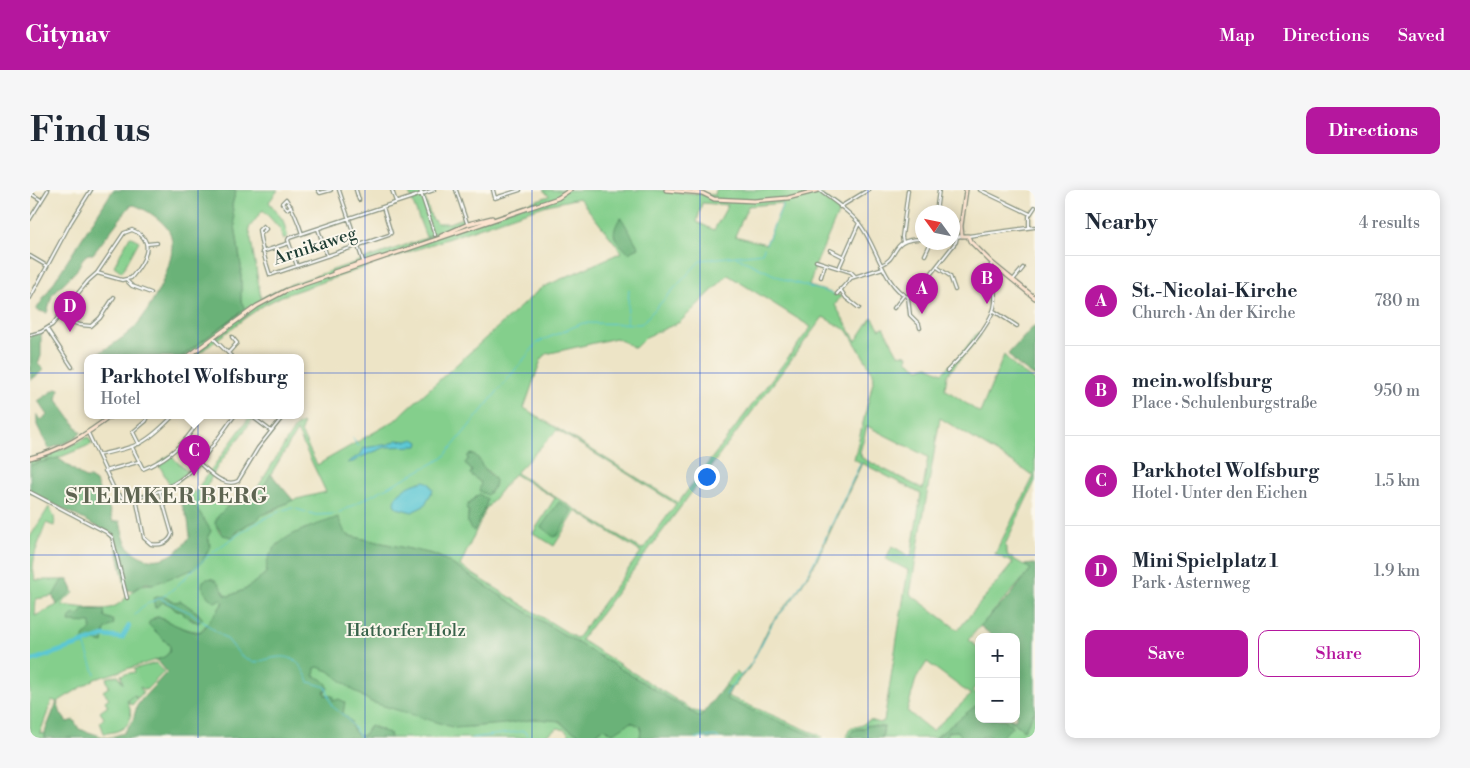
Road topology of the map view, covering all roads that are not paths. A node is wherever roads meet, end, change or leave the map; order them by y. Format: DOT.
graph roads {
  1 [pos="48,190"];
  2 [pos="91,190"];
  3 [pos="318,190"];
  4 [pos="332,190"];
  5 [pos="339,190"];
  6 [pos="356,190"];
  7 [pos="392,190"];
  8 [pos="420,190"];
  9 [pos="434,190"];
  10 [pos="456,190"];
  11 [pos="493,190"];
  12 [pos="520,190"];
  13 [pos="570,190"];
  14 [pos="666,190"];
  15 [pos="819,190"];
  16 [pos="868,190"];
  17 [pos="908,190"];
  18 [pos="939,190"];
  19 [pos="966,190"];
  20 [pos="980,190"];
  21 [pos="30,193"];
  22 [pos="421,194"];
  23 [pos="41,200"];
  24 [pos="359,200"];
  25 [pos="396,202"];
  26 [pos="937,205"];
  27 [pos="291,206"];
  28 [pos="383,207"];
  29 [pos="840,207"];
  30 [pos="1035,207"];
  31 [pos="1030,214"];
  32 [pos="30,218"];
  33 [pos="349,218"];
  34 [pos="859,223"];
  35 [pos="468,226"];
  36 [pos="1035,226"];
  37 [pos="1030,227"];
  38 [pos="318,228"];
  39 [pos="302,234"];
  40 [pos="260,235"];
  41 [pos="435,235"];
  42 [pos="962,236"];
  43 [pos="968,236"];
  44 [pos="915,240"];
  45 [pos="903,242"];
  46 [pos="157,243"];
  47 [pos="289,243"];
  48 [pos="147,244"];
  49 [pos="358,245"];
  50 [pos="830,250"];
  51 [pos="927,250"];
  52 [pos="950,250"];
  53 [pos="262,252"];
  54 [pos="925,255"];
  55 [pos="30,256"];
  56 [pos="327,256"];
  57 [pos="844,257"];
  58 [pos="816,261"];
  59 [pos="364,262"];
  60 [pos="992,263"];
  61 [pos="825,264"];
  62 [pos="881,265"];
  63 [pos="47,266"];
  64 [pos="297,266"];
  65 [pos="937,267"];
  66 [pos="839,268"];
  67 [pos="883,268"];
  68 [pos="1023,268"];
  69 [pos="97,273"];
  70 [pos="855,276"];
  71 [pos="821,278"];
  72 [pos="126,280"];
  73 [pos="1014,280"];
  74 [pos="840,289"];
  75 [pos="955,290"];
  76 [pos="151,293"];
  77 [pos="837,294"];
  78 [pos="904,295"];
  79 [pos="114,297"];
  80 [pos="908,297"];
  81 [pos="30,298"];
  82 [pos="1035,298"];
  83 [pos="860,308"];
  84 [pos="894,308"];
  85 [pos="994,311"];
  86 [pos="58,317"];
  87 [pos="1017,326"];
  88 [pos="920,328"];
  89 [pos="46,329"];
  90 [pos="30,335"];
  91 [pos="232,337"];
  92 [pos="213,338"];
  93 [pos="228,353"];
  94 [pos="191,354"];
  95 [pos="72,367"];
  96 [pos="947,371"];
  97 [pos="106,419"];
  98 [pos="147,419"];
  99 [pos="170,419"];
  100 [pos="200,419"];
  101 [pos="232,419"];
  102 [pos="255,419"];
  103 [pos="281,419"];
  104 [pos="271,431"];
  105 [pos="88,433"];
  106 [pos="139,445"];
  107 [pos="132,448"];
  108 [pos="98,455"];
  109 [pos="30,458"];
  110 [pos="138,462"];
  111 [pos="198,463"];
  112 [pos="106,471"];
  113 [pos="30,492"];
  114 [pos="160,492"];
  115 [pos="136,498"];
  116 [pos="127,598"];
  1 -- 23 [label="street"];
  2 -- 63 [label="street"];
  3 -- 4 [label="street"];
  5 -- 33 [label="street"];
  6 -- 24 [label="street"];
  7 -- 25 [label="street"];
  8 -- 22 [label="street"];
  9 -- 22 [label="street"];
  10 -- 35 [label="street"];
  11 -- 12 [label="street"];
  13 -- 35 [label="street"];
  14 -- 15 [label="street"];
  15 -- 29 [label="street"];
  16 -- 29 [label="street"];
  17 -- 45 [label="street"];
  18 -- 26 [label="street"];
  19 -- 42 [label="street"];
  20 -- 31 [label="street"];
  21 -- 23 [label="street"];
  22 -- 25 [label="street"];
  22 -- 41 [label="street"];
  23 -- 32 [label="street"];
  25 -- 28 [label="street"];
  27 -- 39 [label="street"];
  28 -- 33 [label="street"];
  28 -- 49 [label="street, Arnikaweg"];
  29 -- 34 [label="street"];
  30 -- 31 [label="street"];
  31 -- 37 [label="street"];
  33 -- 38 [label="street"];
  33 -- 49 [label="street"];
  34 -- 57 [label="street"];
  34 -- 62 [label="street"];
  35 -- 59 [label="street"];
  36 -- 37 [label="street"];
  37 -- 43 [label="street"];
  38 -- 39 [label="street"];
  38 -- 56 [label="street"];
  39 -- 47 [label="street, Arnikaweg"];
  40 -- 53 [label="street"];
  42 -- 43 [label="street"];
  43 -- 60 [label="street"];
  44 -- 45 [label="street"];
  45 -- 62 [label="street"];
  46 -- 48 [label="street"];
  47 -- 53 [label="street, Arnikaweg"];
  47 -- 64 [label="street"];
  48 -- 69 [label="street"];
  48 -- 72 [label="street"];
  49 -- 56 [label="street, Arnikaweg"];
  49 -- 59 [label="street"];
  50 -- 57 [label="street"];
  51 -- 54 [label="street"];
  52 -- 65 [label="street"];
  53 -- 64 [label="street, Arnikaweg"];
  55 -- 63 [label="street"];
  56 -- 64 [label="street, Arnikaweg"];
  57 -- 66 [label="street"];
  58 -- 61 [label="street"];
  59 -- 92 [label="street"];
  60 -- 73 [label="street"];
  60 -- 85 [label="street"];
  61 -- 66 [label="street"];
  61 -- 71 [label="street"];
  62 -- 67 [label="street"];
  63 -- 81 [label="street"];
  65 -- 75 [label="street"];
  65 -- 80 [label="street"];
  66 -- 70 [label="street"];
  67 -- 70 [label="street"];
  67 -- 78 [label="street"];
  68 -- 73 [label="street"];
  69 -- 72 [label="street"];
  69 -- 86 [label="street"];
  70 -- 74 [label="street"];
  72 -- 76 [label="street"];
  73 -- 82 [label="street"];
  74 -- 77 [label="street"];
  74 -- 83 [label="street"];
  78 -- 80 [label="street"];
  78 -- 84 [label="street"];
  79 -- 86 [label="street"];
  80 -- 88 [label="street"];
  85 -- 87 [label="street"];
  85 -- 96 [label="street"];
  86 -- 89 [label="street"];
  89 -- 90 [label="street"];
  89 -- 95 [label="street"];
  91 -- 93 [label="street"];
  92 -- 93 [label="street"];
  92 -- 94 [label="street"];
  97 -- 105 [label="street"];
  98 -- 106 [label="street"];
  99 -- 106 [label="street"];
  100 -- 110 [label="street"];
  101 -- 111 [label="street"];
  102 -- 104 [label="street"];
  103 -- 104 [label="street"];
  104 -- 111 [label="street"];
  105 -- 108 [label="street"];
  105 -- 109 [label="street"];
  106 -- 107 [label="street"];
  107 -- 108 [label="street"];
  107 -- 110 [label="street"];
  108 -- 112 [label="street"];
  110 -- 112 [label="street"];
  111 -- 114 [label="street"];
  112 -- 115 [label="street"];
  113 -- 116 [label="street"];
  114 -- 115 [label="street"];
  114 -- 115 [label="street"];
}
